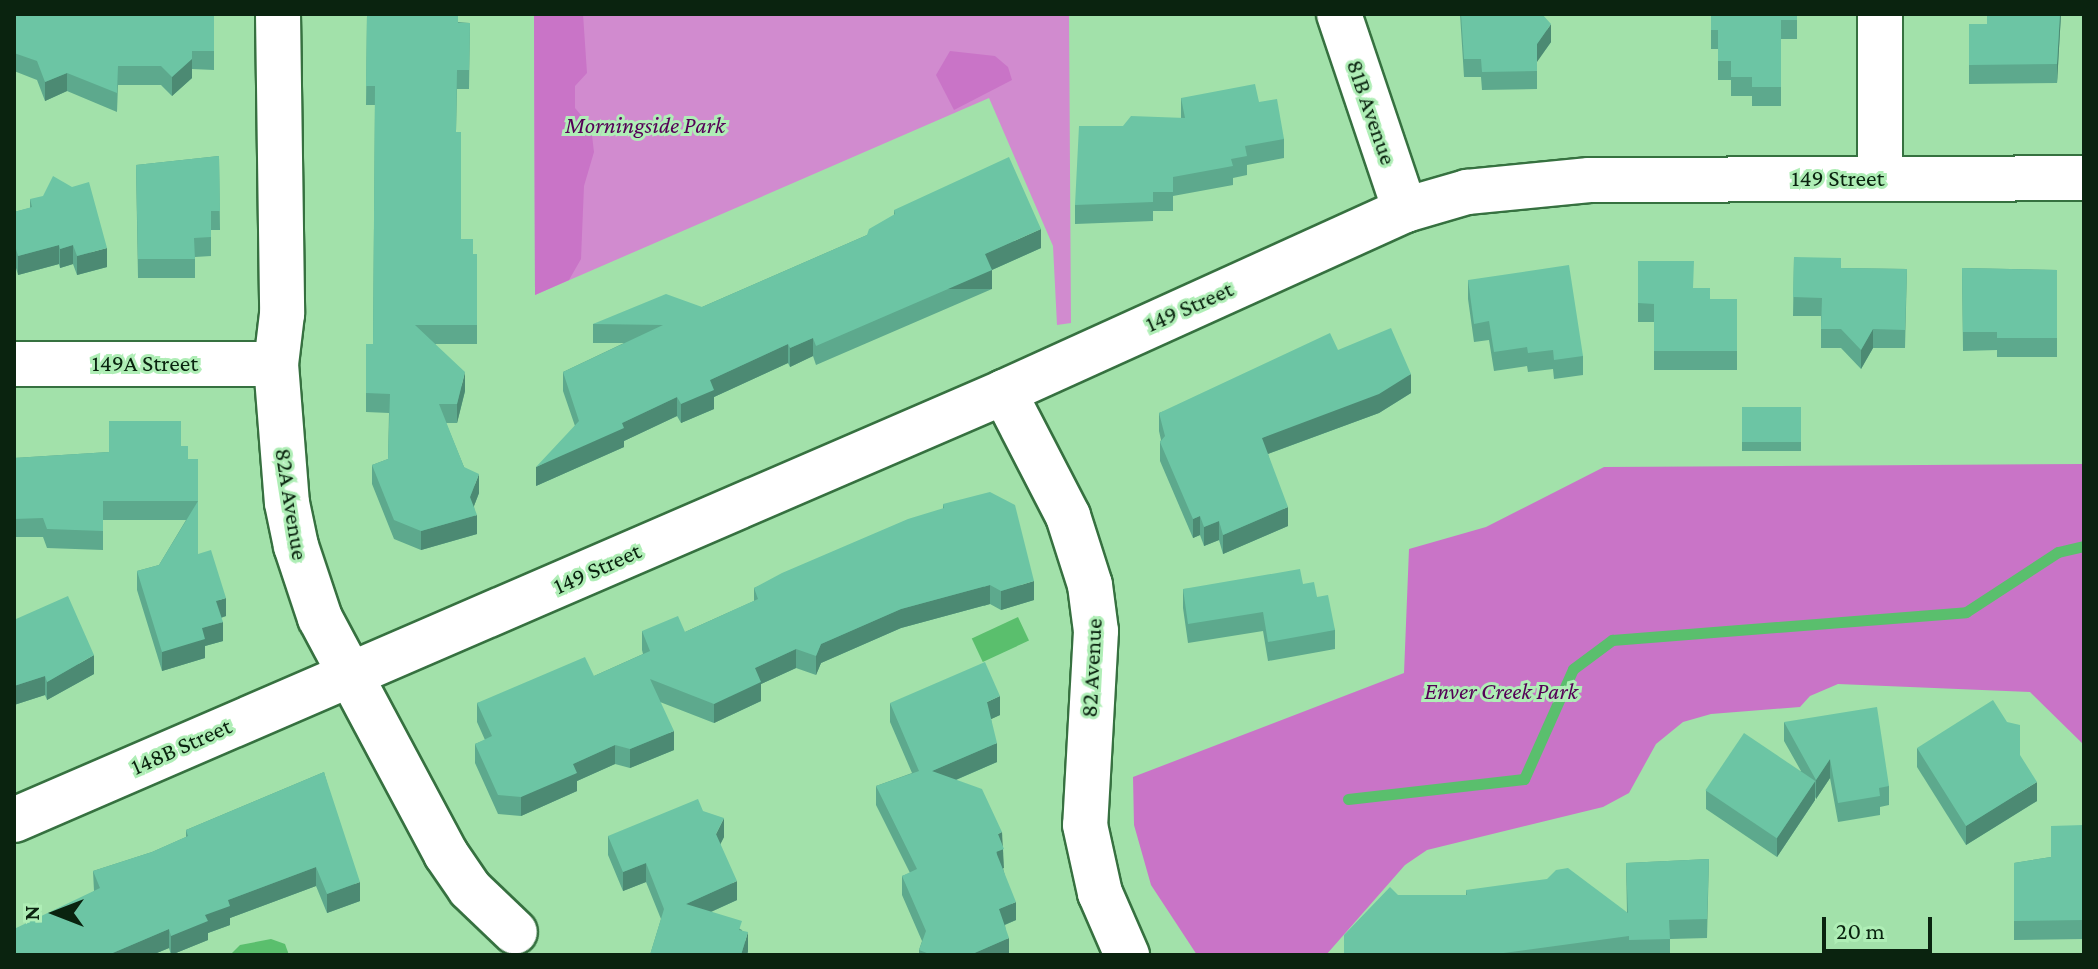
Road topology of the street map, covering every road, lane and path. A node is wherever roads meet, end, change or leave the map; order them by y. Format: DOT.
graph roads {
  1 [pos="278,14"];
  2 [pos="1339,14"];
  3 [pos="1880,14"];
  4 [pos="1880,177"];
  5 [pos="2084,178"];
  6 [pos="1405,210"];
  7 [pos="14,364"];
  8 [pos="276,364"];
  9 [pos="1004,392"];
  10 [pos="347,672"];
  11 [pos="14,820"];
  12 [pos="515,932"];
  13 [pos="1127,955"];
  1 -- 8 [label="street, 82A Avenue"];
  2 -- 6 [label="street, 81B Avenue"];
  3 -- 4 [label="street"];
  4 -- 5 [label="street, 149 Street"];
  4 -- 6 [label="street, 149 Street"];
  6 -- 9 [label="street, 149 Street"];
  7 -- 8 [label="street, 149A Street"];
  8 -- 10 [label="street, 82A Avenue"];
  9 -- 10 [label="street, 149 Street"];
  9 -- 13 [label="street, 82 Avenue"];
  10 -- 11 [label="street, 148B Street"];
  10 -- 12 [label="street, 82A Avenue"];
}
